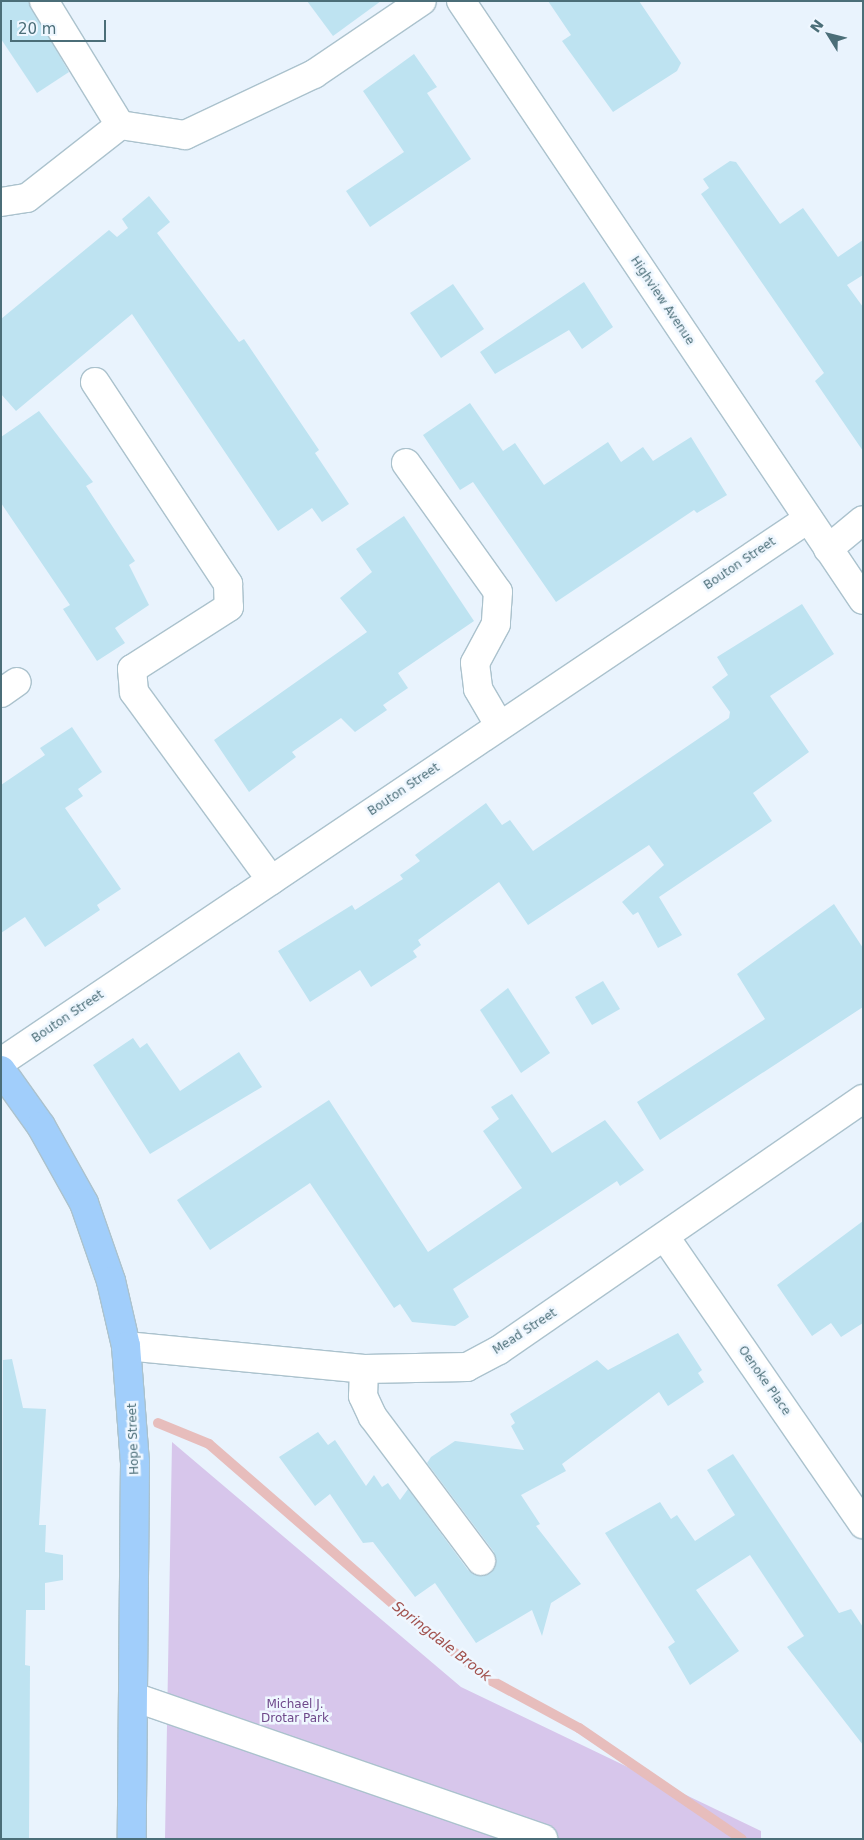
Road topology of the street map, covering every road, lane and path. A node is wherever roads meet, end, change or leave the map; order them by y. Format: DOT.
graph roads {
  1 [pos="44,1"];
  2 [pos="422,1"];
  3 [pos="461,1"];
  4 [pos="120,124"];
  5 [pos="14,200"];
  6 [pos="95,382"];
  7 [pos="406,463"];
  8 [pos="808,519"];
  9 [pos="863,520"];
  10 [pos="828,549"];
  11 [pos="863,600"];
  12 [pos="499,725"];
  13 [pos="271,880"];
  14 [pos="1,1062"];
  15 [pos="1,1070"];
  16 [pos="863,1100"];
  17 [pos="665,1237"];
  18 [pos="126,1346"];
  19 [pos="364,1369"];
  20 [pos="863,1524"];
  21 [pos="481,1561"];
  22 [pos="134,1697"];
  23 [pos="132,1839"];
  24 [pos="543,1839"];
  1 -- 4 [label="street"];
  2 -- 4 [label="street"];
  3 -- 8 [label="street, Highview Avenue"];
  4 -- 5 [label="street"];
  6 -- 13 [label="street"];
  7 -- 12 [label="street"];
  8 -- 10 [label="street, Highview Avenue"];
  8 -- 12 [label="street, Bouton Street"];
  9 -- 10 [label="street"];
  10 -- 11 [label="street, Highview Avenue"];
  12 -- 13 [label="street, Bouton Street"];
  13 -- 14 [label="street, Bouton Street"];
  15 -- 18 [label="main road, Hope Street"];
  16 -- 17 [label="street, Mead Street"];
  17 -- 19 [label="street, Mead Street"];
  17 -- 20 [label="street, Oenoke Place"];
  18 -- 19 [label="street, Mead Street"];
  18 -- 22 [label="main road, Hope Street"];
  19 -- 21 [label="street"];
  22 -- 23 [label="main road, Hope Street"];
  22 -- 24 [label="street"];
}
